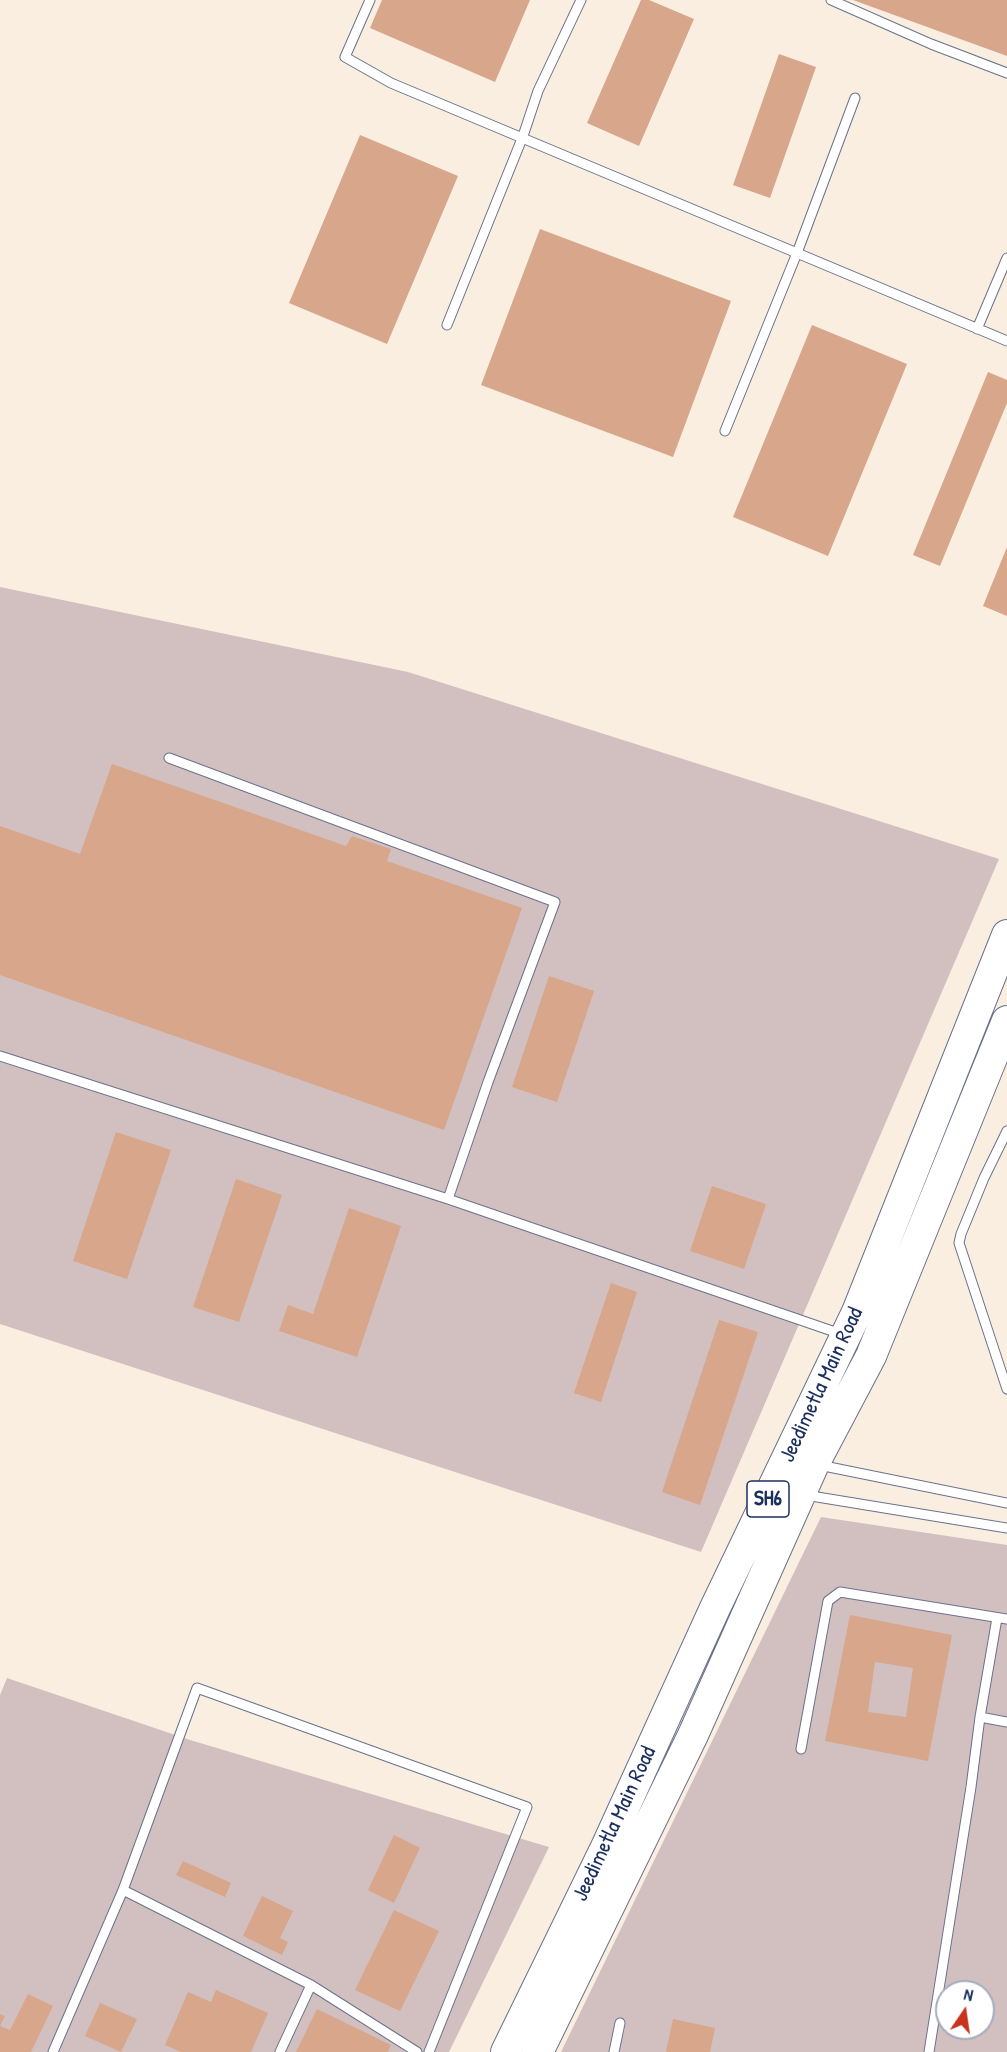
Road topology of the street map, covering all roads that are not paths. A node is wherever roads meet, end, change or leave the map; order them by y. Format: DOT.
graph roads {
  1 [pos="370,0"];
  2 [pos="580,0"];
  3 [pos="831,0"];
  4 [pos="1007,73"];
  5 [pos="855,99"];
  6 [pos="523,136"];
  7 [pos="797,253"];
  8 [pos="1007,258"];
  9 [pos="447,325"];
  10 [pos="977,329"];
  11 [pos="1007,341"];
  12 [pos="725,431"];
  13 [pos="168,758"];
  14 [pos="1007,935"];
  15 [pos="1007,1021"];
  16 [pos="0,1056"];
  17 [pos="1007,1131"];
  18 [pos="448,1199"];
  19 [pos="846,1335"];
  20 [pos="1007,1389"];
  21 [pos="814,1464"];
  22 [pos="800,1494"];
  23 [pos="1007,1503"];
  24 [pos="1007,1528"];
  25 [pos="1002,1618"];
  26 [pos="980,1718"];
  27 [pos="1007,1722"];
  28 [pos="801,1749"];
  29 [pos="611,1870"];
  30 [pos="123,1890"];
  31 [pos="311,1985"];
  32 [pos="620,2022"];
  33 [pos="53,2052"];
  34 [pos="280,2052"];
  35 [pos="417,2052"];
  36 [pos="429,2052"];
  37 [pos="506,2052"];
  38 [pos="538,2052"];
  39 [pos="614,2052"];
  40 [pos="929,2052"];
  1 -- 6 [label="lane"];
  2 -- 6 [label="lane"];
  3 -- 4 [label="lane"];
  5 -- 7 [label="lane"];
  6 -- 7 [label="lane"];
  6 -- 9 [label="lane"];
  7 -- 10 [label="lane"];
  7 -- 12 [label="lane"];
  8 -- 10 [label="lane"];
  10 -- 11 [label="lane"];
  13 -- 18 [label="lane"];
  14 -- 19 [label="main road, Jeedimetla Main Road / SH6"];
  15 -- 21 [label="main road, Jeedimetla Main Road / SH6"];
  16 -- 18 [label="lane"];
  17 -- 20 [label="lane"];
  18 -- 19 [label="lane"];
  19 -- 29 [label="main road, Jeedimetla Main Road / SH6"];
  21 -- 22 [label="main road, Jeedimetla Main Road / SH6"];
  21 -- 23 [label="lane"];
  22 -- 24 [label="lane"];
  22 -- 29 [label="main road, Jeedimetla Main Road / SH6"];
  25 -- 26 [label="lane"];
  25 -- 28 [label="lane"];
  26 -- 27 [label="lane"];
  26 -- 40 [label="lane"];
  29 -- 37 [label="main road, Jeedimetla Main Road / SH6"];
  29 -- 38 [label="main road, Jeedimetla Main Road / SH6"];
  30 -- 31 [label="lane"];
  30 -- 33 [label="lane"];
  30 -- 36 [label="lane"];
  31 -- 34 [label="lane"];
  31 -- 35 [label="lane"];
  32 -- 39 [label="lane"];
}
